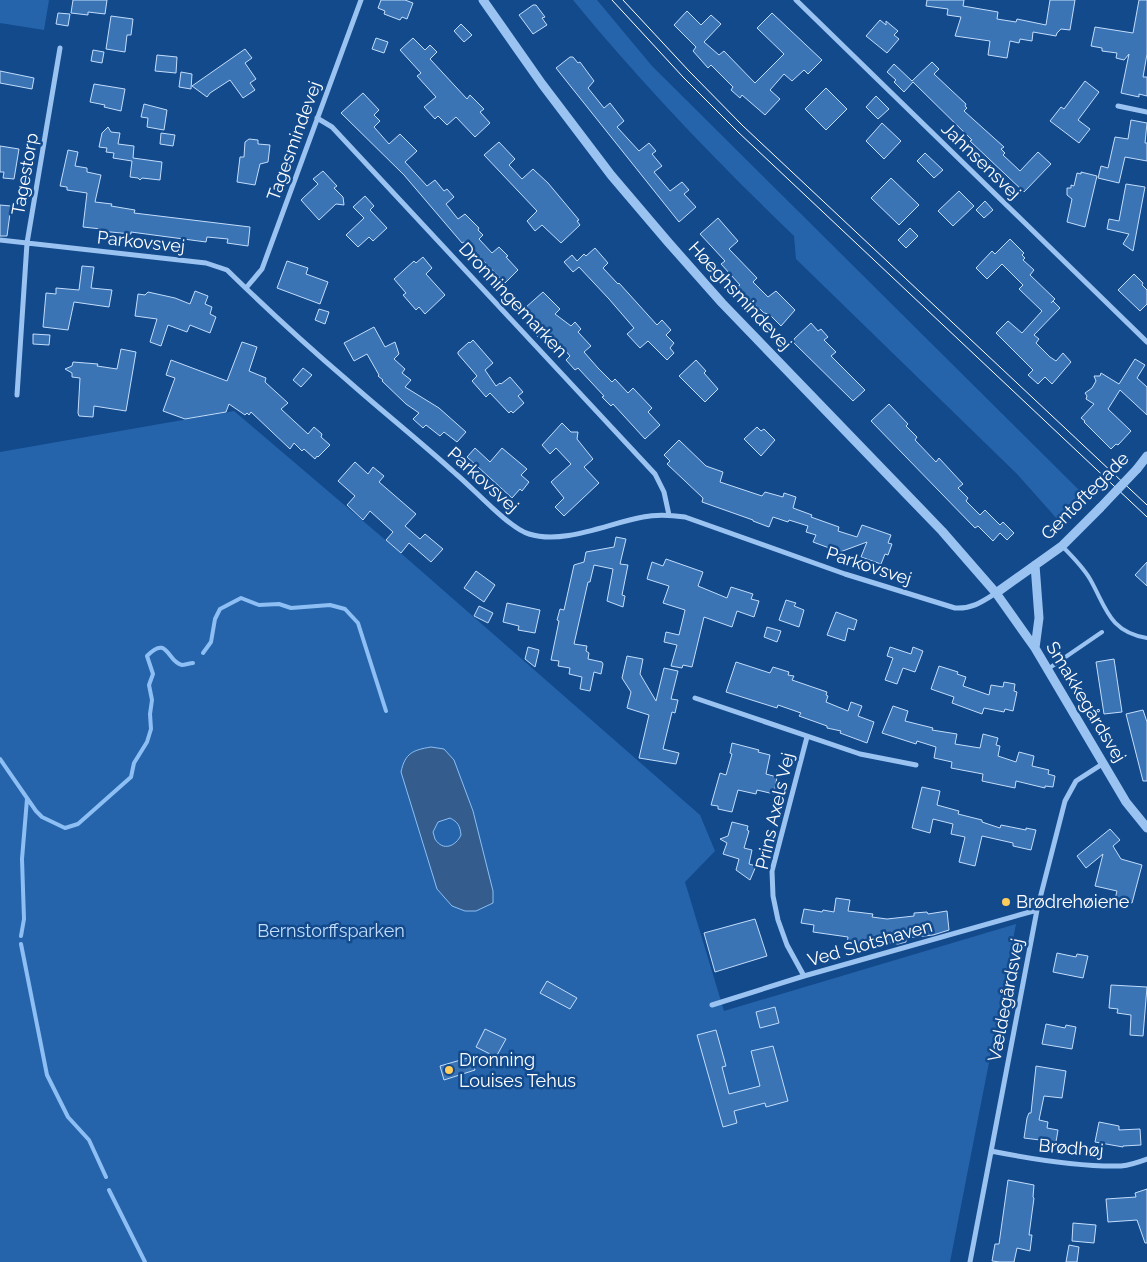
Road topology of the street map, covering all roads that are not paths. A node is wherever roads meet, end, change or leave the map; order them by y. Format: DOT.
graph roads {
  1 [pos="361,0"];
  2 [pos="483,0"];
  3 [pos="796,0"];
  4 [pos="60,48"];
  5 [pos="1118,106"];
  6 [pos="1147,112"];
  7 [pos="317,118"];
  8 [pos="0,240"];
  9 [pos="27,244"];
  10 [pos="246,288"];
  11 [pos="1147,342"];
  12 [pos="17,395"];
  13 [pos="1147,456"];
  14 [pos="669,514"];
  15 [pos="1062,546"];
  16 [pos="1035,565"];
  17 [pos="996,593"];
  18 [pos="1102,632"];
  19 [pos="1147,638"];
  20 [pos="1035,648"];
  21 [pos="1048,669"];
  22 [pos="695,698"];
  23 [pos="807,737"];
  24 [pos="1104,763"];
  25 [pos="916,765"];
  26 [pos="1147,828"];
  27 [pos="1037,910"];
  28 [pos="804,976"];
  29 [pos="712,1005"];
  30 [pos="991,1151"];
  31 [pos="1147,1159"];
  32 [pos="970,1262"];
  1 -- 7 [label="street, Tagesmindevej"];
  2 -- 17 [label="street, Høeghsmindevej"];
  3 -- 11 [label="street, Jahnsensvej"];
  4 -- 9 [label="street, Tagestorp"];
  5 -- 6 [label="street"];
  7 -- 10 [label="street, Tagesmindevej"];
  7 -- 14 [label="street, Dronningemarken"];
  8 -- 9 [label="street, Parkovsvej"];
  9 -- 10 [label="street, Parkovsvej"];
  9 -- 12 [label="street, Tagestorp"];
  10 -- 14 [label="street, Parkovsvej"];
  13 -- 15 [label="street, Gentoftegade, bridge"];
  14 -- 17 [label="street, Parkovsvej"];
  15 -- 16 [label="street, Gentoftegade"];
  15 -- 19 [label="lane"];
  16 -- 17 [label="street, Gentoftegade"];
  16 -- 20 [label="street"];
  17 -- 20 [label="street, Smakkegårdsvej"];
  18 -- 21 [label="lane"];
  20 -- 21 [label="street, Smakkegårdsvej"];
  21 -- 24 [label="street, Smakkegårdsvej"];
  22 -- 23 [label="street, Prins Axels Vej"];
  23 -- 25 [label="street, Prins Axels Vej"];
  23 -- 28 [label="street, Prins Axels Vej"];
  24 -- 26 [label="street, Smakkegårdsvej"];
  24 -- 27 [label="street, Vældegårdsvej"];
  27 -- 28 [label="street, Ved Slotshaven"];
  27 -- 30 [label="street, Vældegårdsvej"];
  28 -- 29 [label="street, Ved Slotshaven"];
  30 -- 31 [label="street, Brødhøj"];
  30 -- 32 [label="street, Vældegårdsvej"];
}
